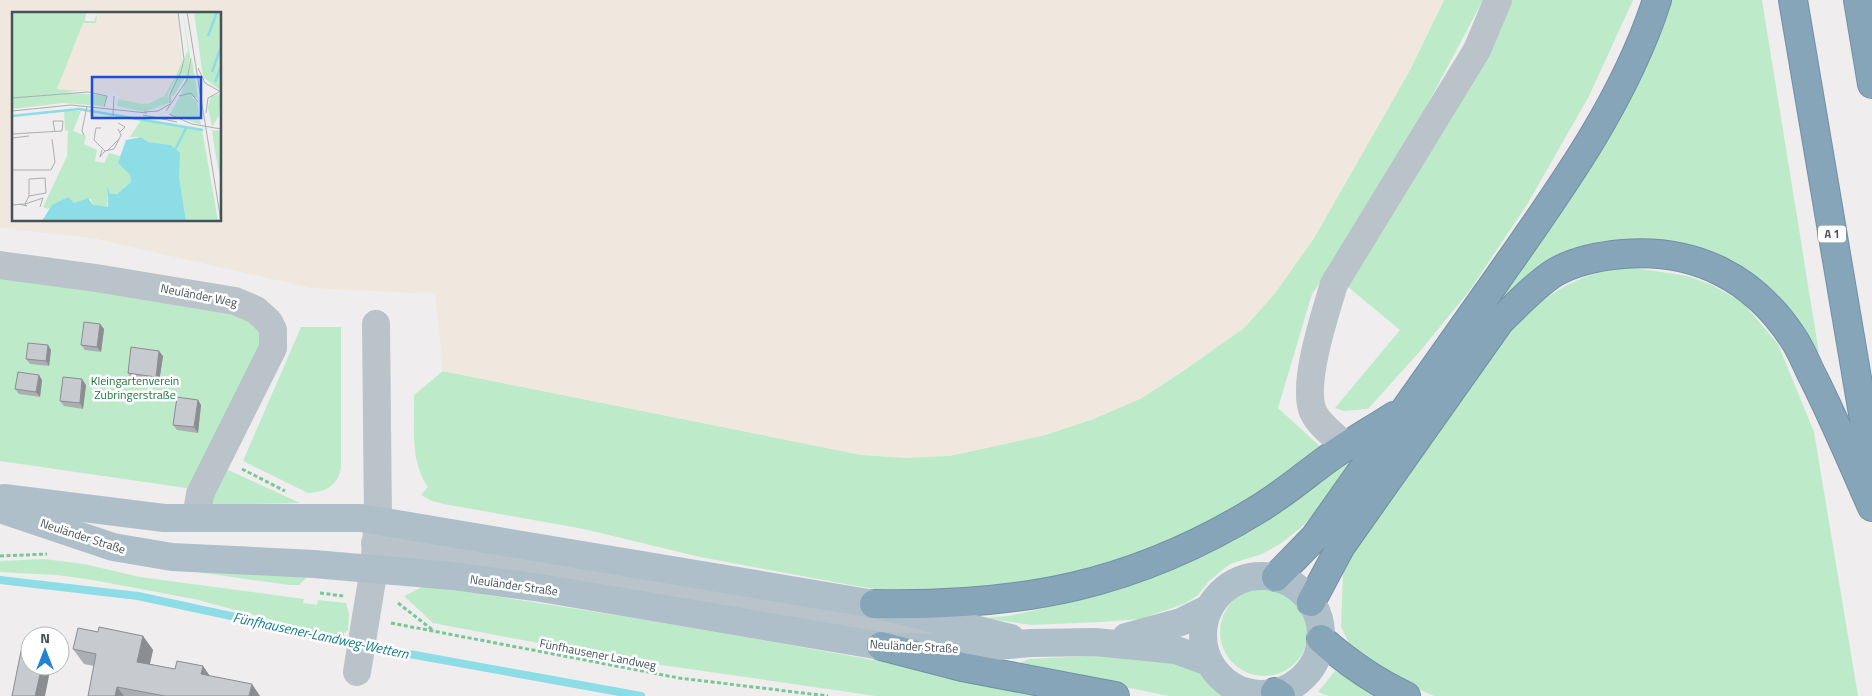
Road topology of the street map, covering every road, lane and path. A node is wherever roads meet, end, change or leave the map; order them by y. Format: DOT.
graph roads {
  1 [pos="1498,0"];
  2 [pos="1657,0"];
  3 [pos="1794,0"];
  4 [pos="1858,0"];
  5 [pos="1872,84"];
  6 [pos="0,265"];
  7 [pos="376,324"];
  8 [pos="1404,410"];
  9 [pos="1346,446"];
  10 [pos="219,457"];
  11 [pos="1872,467"];
  12 [pos="293,495"];
  13 [pos="0,497"];
  14 [pos="1872,507"];
  15 [pos="0,509"];
  16 [pos="196,518"];
  17 [pos="376,544"];
  18 [pos="1276,577"];
  19 [pos="311,592"];
  20 [pos="344,596"];
  21 [pos="1311,602"];
  22 [pos="398,603"];
  23 [pos="874,604"];
  24 [pos="1209,608"];
  25 [pos="434,631"];
  26 [pos="1321,639"];
  27 [pos="1096,642"];
  28 [pos="1031,643"];
  29 [pos="361,645"];
  30 [pos="881,646"];
  31 [pos="1209,662"];
  32 [pos="1278,694"];
  33 [pos="828,696"];
  34 [pos="1115,696"];
  35 [pos="1406,696"];
  1 -- 9 [label="street"];
  2 -- 8 [label="highway"];
  3 -- 11 [label="highway, A 1"];
  4 -- 5 [label="highway"];
  6 -- 10 [label="street, Neuländer Weg"];
  7 -- 17 [label="street"];
  8 -- 9 [label="highway"];
  8 -- 18 [label="highway"];
  9 -- 23 [label="highway"];
  10 -- 12 [label="path"];
  10 -- 16 [label="street, Neuländer Weg"];
  13 -- 16 [label="main road, Neuländer Straße"];
  14 -- 21 [label="highway"];
  15 -- 17 [label="main road, Neuländer Straße"];
  16 -- 17 [label="main road, Neuländer Straße"];
  17 -- 23 [label="main road, Neuländer Straße"];
  17 -- 28 [label="street"];
  17 -- 29 [label="street"];
  17 -- 30 [label="main road, Neuländer Straße"];
  18 -- 21 [label="main road, Neuländer Straße"];
  18 -- 24 [label="main road, Neuländer Straße"];
  19 -- 20 [label="path"];
  21 -- 26 [label="main road, Neuländer Straße"];
  22 -- 25 [label="path"];
  23 -- 28 [label="main road, Neuländer Straße"];
  24 -- 27 [label="main road, Neuländer Straße"];
  24 -- 31 [label="main road, Neuländer Straße"];
  25 -- 29 [label="path, Fünfhausener Landweg"];
  25 -- 33 [label="path, Fünfhausener Landweg"];
  26 -- 32 [label="main road, Neuländer Straße"];
  26 -- 35 [label="highway"];
  27 -- 28 [label="main road, Neuländer Straße"];
  27 -- 31 [label="main road, Neuländer Straße"];
  28 -- 30 [label="main road, Neuländer Straße"];
  30 -- 34 [label="highway"];
  31 -- 32 [label="main road, Neuländer Straße"];
}
